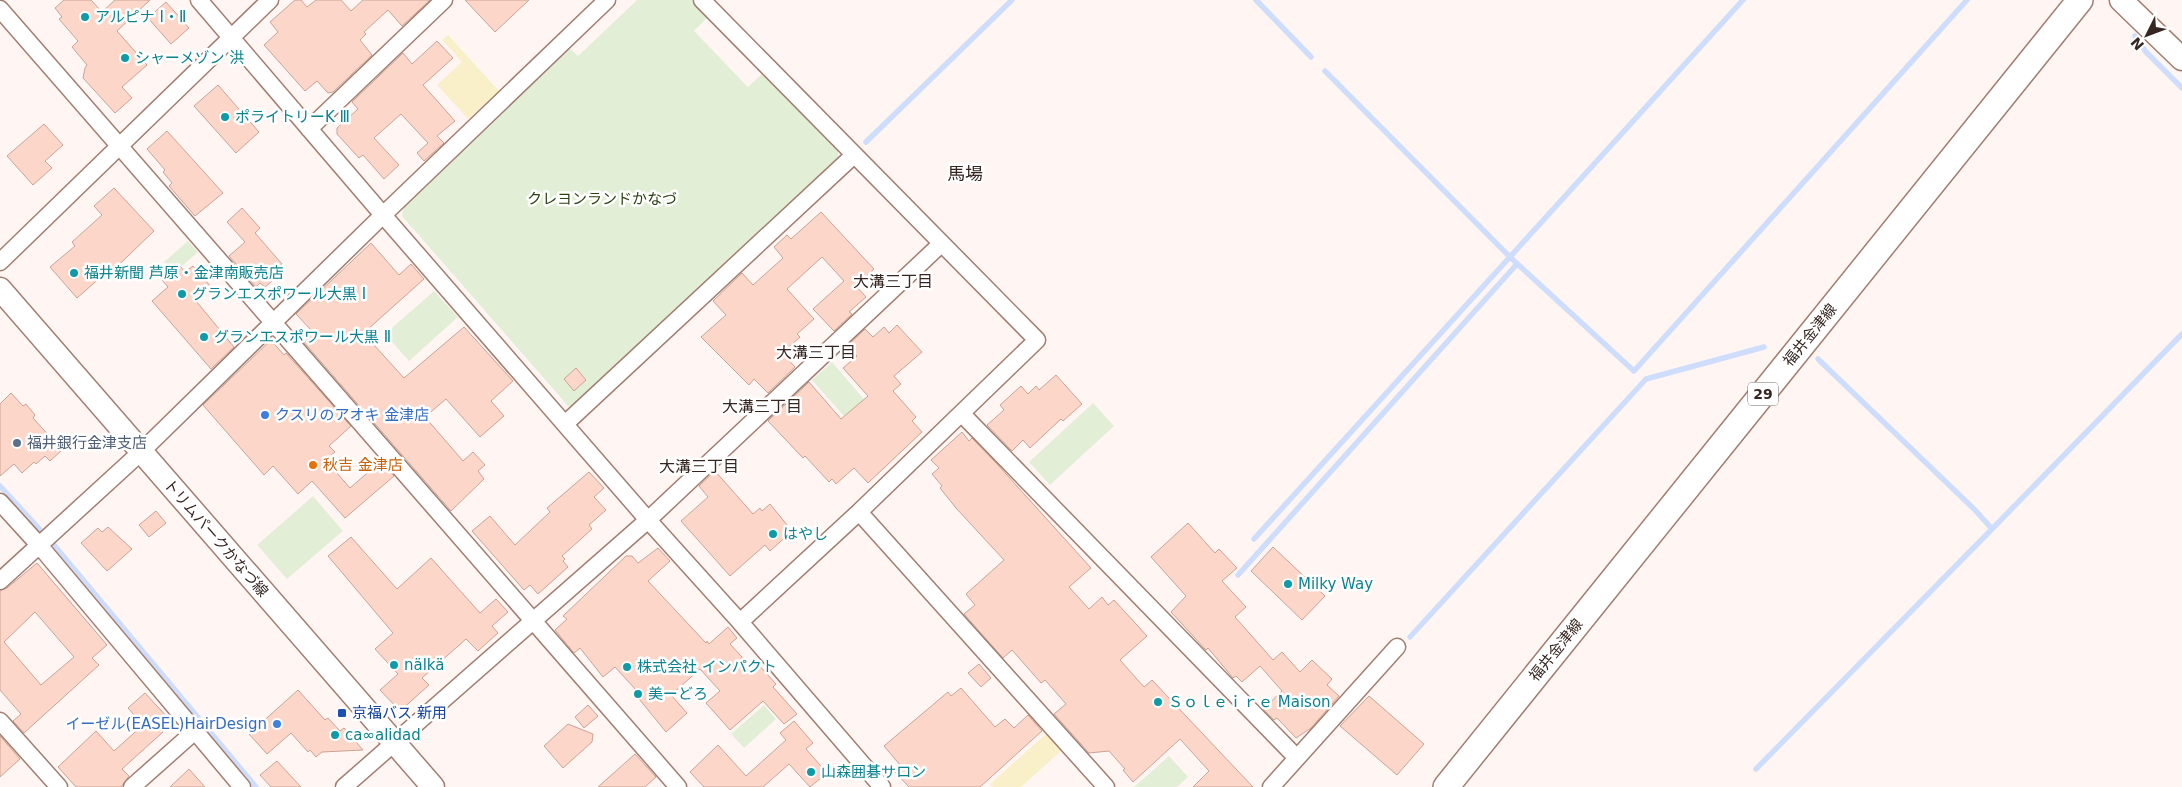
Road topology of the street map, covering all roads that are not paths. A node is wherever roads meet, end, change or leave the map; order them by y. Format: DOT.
graph roads {
  1 [pos="199,0"];
  2 [pos="270,0"];
  3 [pos="444,0"];
  4 [pos="608,0"];
  5 [pos="702,0"];
  6 [pos="2080,0"];
  7 [pos="2121,0"];
  8 [pos="0,9"];
  9 [pos="231,38"];
  10 [pos="2182,59"];
  11 [pos="309,129"];
  12 [pos="120,147"];
  13 [pos="854,155"];
  14 [pos="383,215"];
  15 [pos="941,244"];
  16 [pos="0,262"];
  17 [pos="0,289"];
  18 [pos="274,322"];
  19 [pos="962,414"];
  20 [pos="566,424"];
  21 [pos="141,452"];
  22 [pos="0,502"];
  23 [pos="859,512"];
  24 [pos="648,520"];
  25 [pos="39,544"];
  26 [pos="0,581"];
  27 [pos="535,620"];
  28 [pos="740,622"];
  29 [pos="1397,647"];
  30 [pos="0,721"];
  31 [pos="195,731"];
  32 [pos="394,742"];
  33 [pos="1297,758"];
  34 [pos="874,784"];
  35 [pos="59,787"];
  36 [pos="132,787"];
  37 [pos="242,787"];
  38 [pos="344,787"];
  39 [pos="433,787"];
  40 [pos="678,787"];
  41 [pos="1106,787"];
  42 [pos="1270,787"];
  43 [pos="1446,787"];
  1 -- 9 [label="street"];
  2 -- 9 [label="street"];
  3 -- 11 [label="street"];
  4 -- 14 [label="street"];
  5 -- 13 [label="street"];
  6 -- 43 [label="main road, 福井金津線 / 29"];
  7 -- 10 [label="main road"];
  8 -- 12 [label="street"];
  9 -- 11 [label="street"];
  9 -- 12 [label="street"];
  11 -- 14 [label="street"];
  12 -- 16 [label="street"];
  12 -- 18 [label="street"];
  13 -- 15 [label="street"];
  13 -- 20 [label="street"];
  14 -- 18 [label="street"];
  14 -- 20 [label="street"];
  15 -- 19 [label="street"];
  15 -- 24 [label="street"];
  17 -- 21 [label="main road, トリムパークかなづ線"];
  18 -- 21 [label="street"];
  18 -- 27 [label="street"];
  19 -- 23 [label="street"];
  19 -- 33 [label="street"];
  20 -- 24 [label="street"];
  21 -- 25 [label="street"];
  21 -- 32 [label="main road, トリムパークかなづ線"];
  22 -- 25 [label="street"];
  23 -- 28 [label="street"];
  23 -- 41 [label="street"];
  24 -- 27 [label="street"];
  24 -- 28 [label="street"];
  25 -- 26 [label="street"];
  25 -- 31 [label="street"];
  27 -- 32 [label="street"];
  27 -- 40 [label="street"];
  28 -- 34 [label="street"];
  29 -- 33 [label="street"];
  30 -- 35 [label="street"];
  31 -- 36 [label="street"];
  31 -- 37 [label="street"];
  32 -- 38 [label="street"];
  32 -- 39 [label="main road, トリムパークかなづ線"];
  33 -- 42 [label="street"];
}
